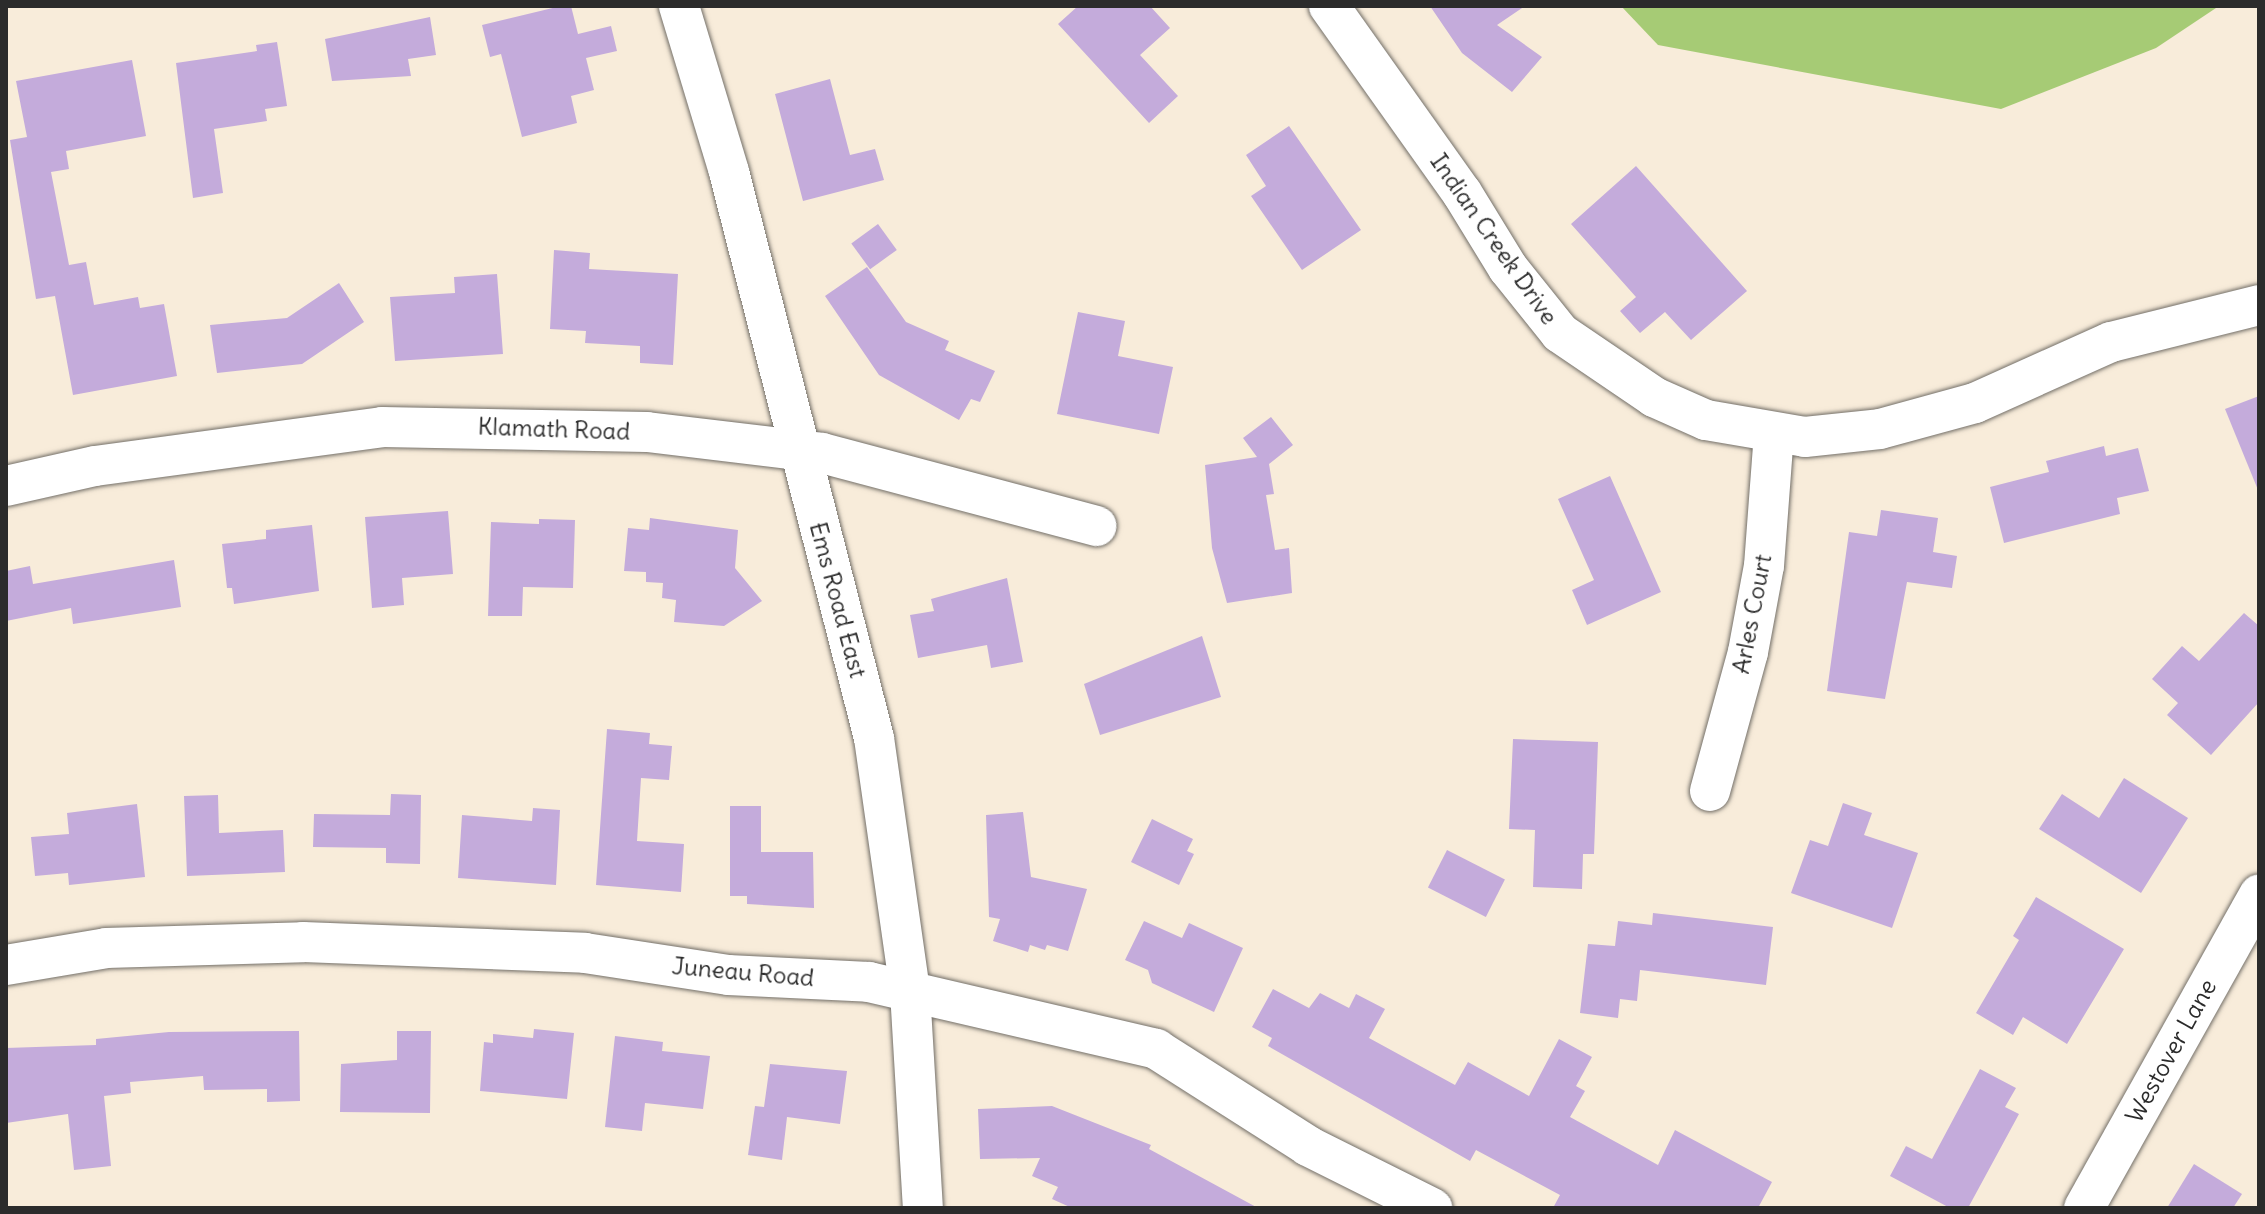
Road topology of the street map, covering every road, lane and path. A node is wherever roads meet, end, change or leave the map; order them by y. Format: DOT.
graph roads {
  1 [pos="679,6"];
  2 [pos="1329,6"];
  3 [pos="2259,305"];
  4 [pos="1774,433"];
  5 [pos="799,450"];
  6 [pos="6,486"];
  7 [pos="1096,526"];
  8 [pos="1710,791"];
  9 [pos="2259,895"];
  10 [pos="6,965"];
  11 [pos="910,991"];
  12 [pos="923,1208"];
  13 [pos="1432,1208"];
  14 [pos="2084,1208"];
  1 -- 5 [label="street, Ems Road East"];
  2 -- 4 [label="street, Indian Creek Drive"];
  3 -- 4 [label="street, Indian Creek Drive"];
  4 -- 8 [label="street, Arles Court"];
  5 -- 6 [label="street, Klamath Road"];
  5 -- 7 [label="street, Klamath Road"];
  5 -- 11 [label="street, Ems Road East"];
  9 -- 14 [label="street, Westover Lane"];
  10 -- 11 [label="street, Juneau Road"];
  11 -- 12 [label="street, Ems Road East"];
  11 -- 13 [label="street, Juneau Road"];
}
